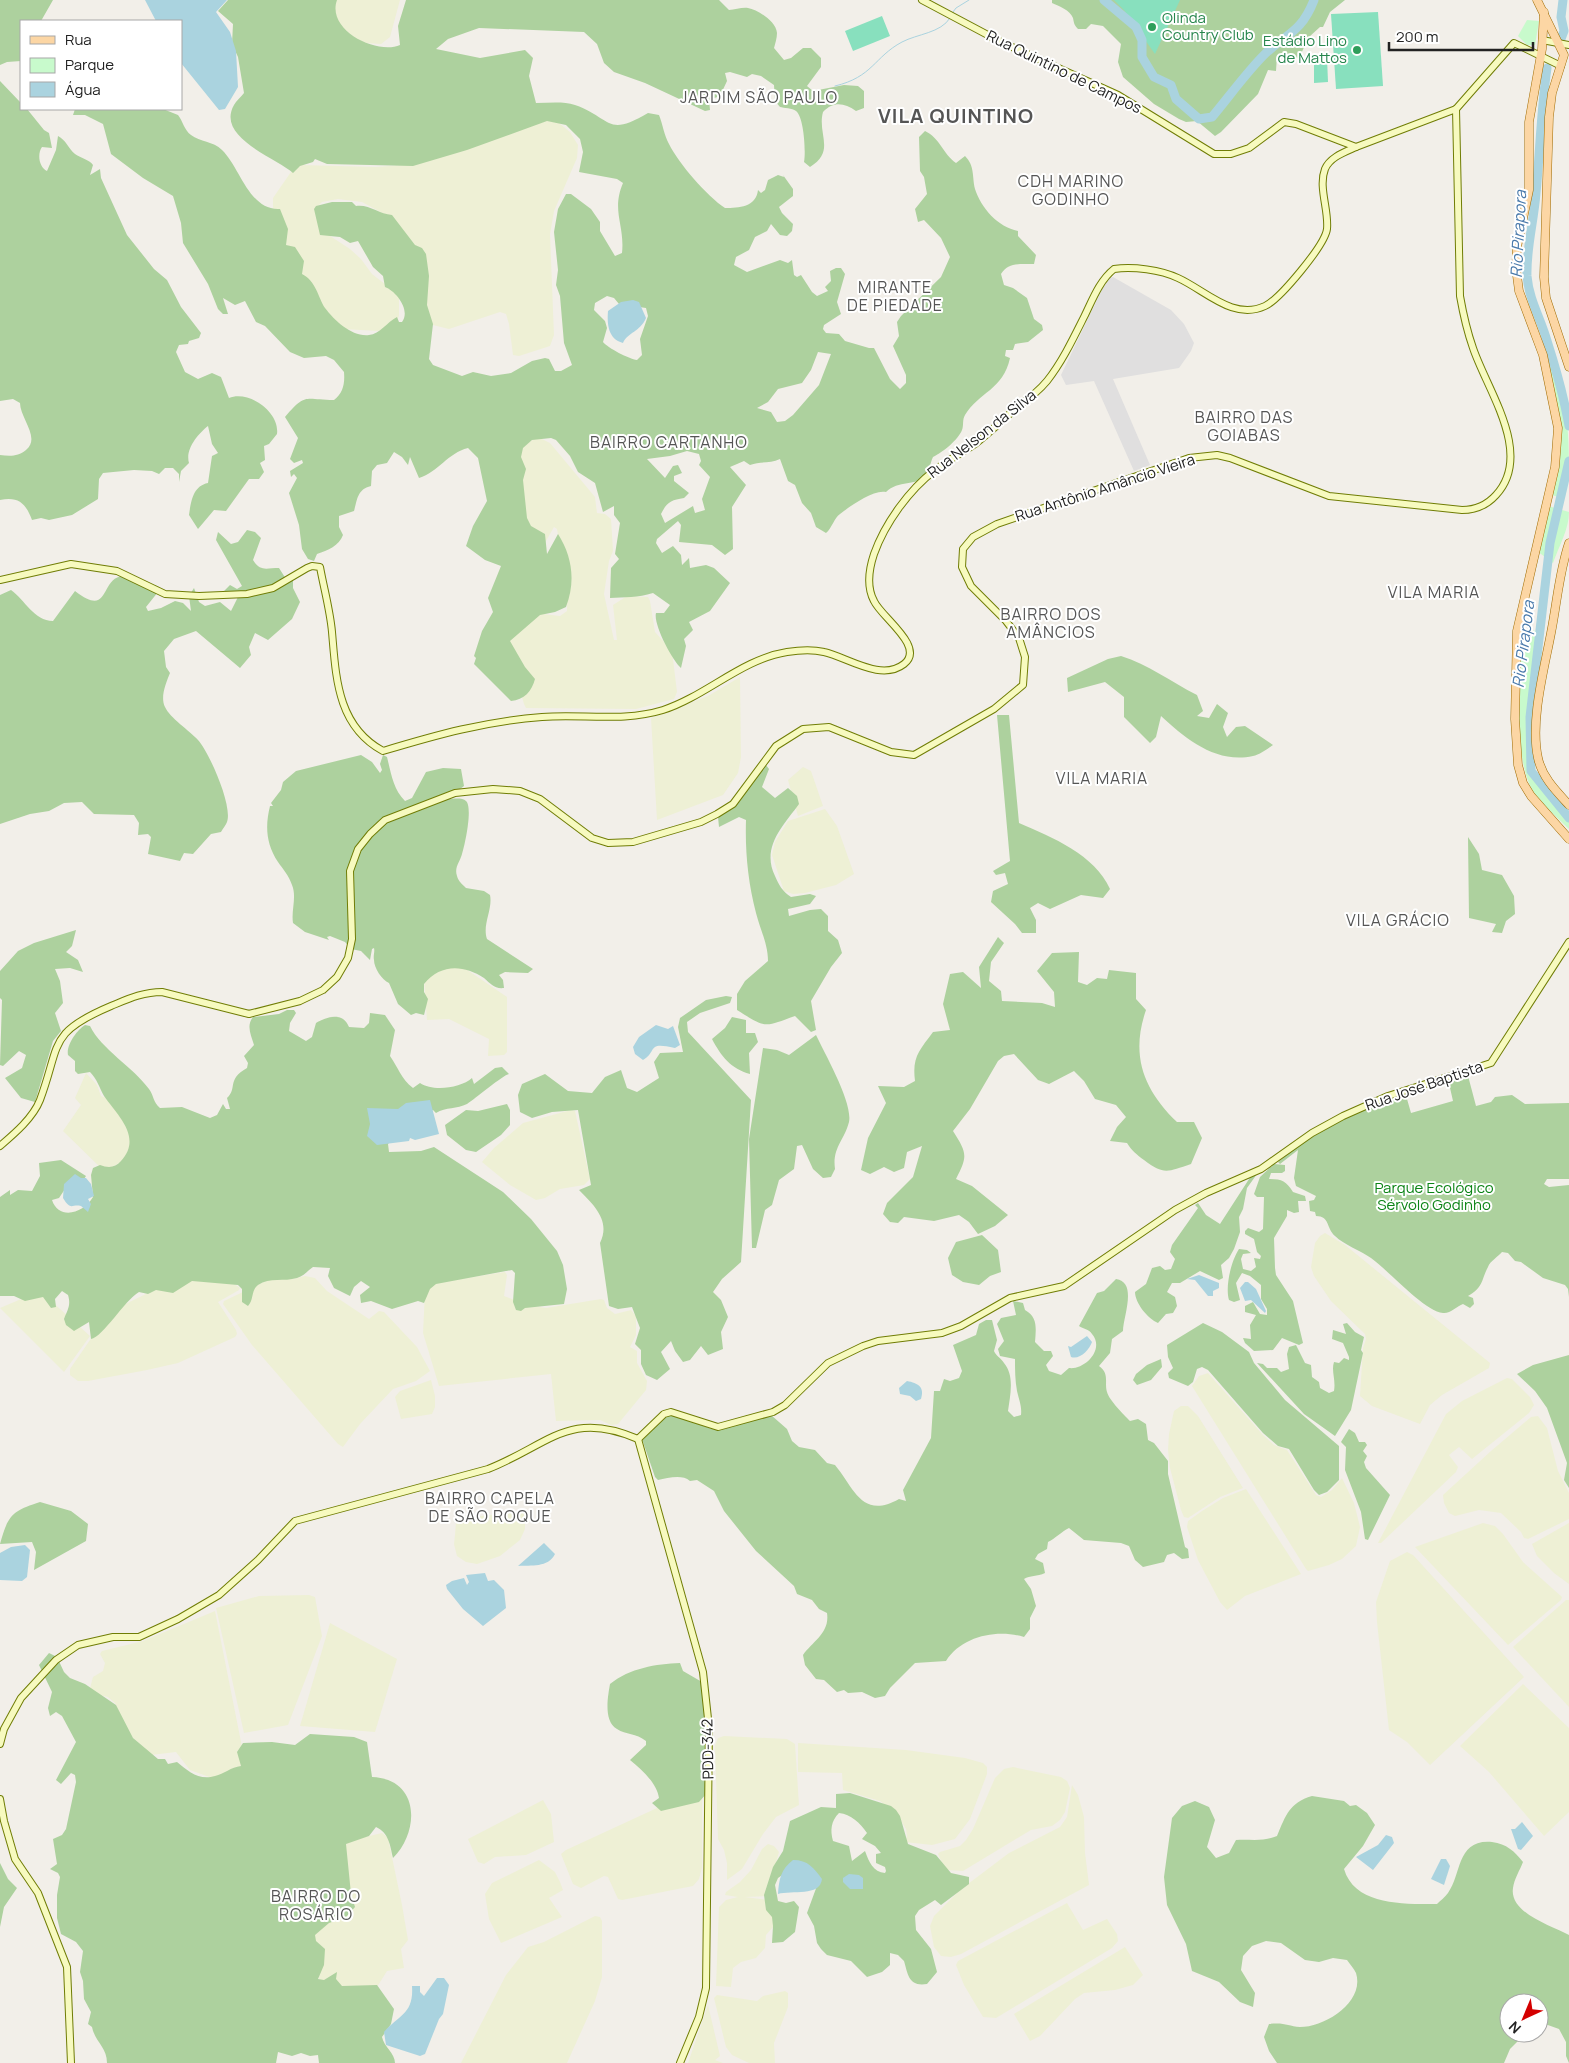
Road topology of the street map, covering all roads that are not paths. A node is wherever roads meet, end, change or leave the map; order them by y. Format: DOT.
graph roads {
  1 [pos="922,0"];
  2 [pos="1537,0"];
  3 [pos="1544,12"];
  4 [pos="1542,40"];
  5 [pos="1558,42"];
  6 [pos="1569,46"];
  7 [pos="1566,54"];
  8 [pos="1540,57"];
  9 [pos="1561,66"];
  10 [pos="1456,109"];
  11 [pos="1356,147"];
  12 [pos="1569,367"];
  13 [pos="1569,543"];
  14 [pos="0,580"];
  15 [pos="1569,805"];
  16 [pos="1569,839"];
  17 [pos="1569,942"];
  18 [pos="0,1146"];
  19 [pos="638,1439"];
  20 [pos="0,1744"];
  21 [pos="0,1799"];
  22 [pos="71,2063"];
  23 [pos="680,2063"];
  1 -- 11 [label="street, Rua Quintino de Campos"];
  2 -- 3 [label="main road"];
  3 -- 4 [label="main road"];
  3 -- 5 [label="main road"];
  4 -- 5 [label="street"];
  4 -- 8 [label="main road"];
  5 -- 6 [label="street"];
  5 -- 7 [label="main road"];
  7 -- 9 [label="main road"];
  8 -- 9 [label="street"];
  8 -- 10 [label="street"];
  8 -- 16 [label="main road"];
  9 -- 12 [label="main road"];
  10 -- 11 [label="street"];
  10 -- 18 [label="street, Rua Antônio Amâncio Vieira"];
  11 -- 14 [label="street, Rua Nelson da Silva"];
  13 -- 15 [label="main road"];
  17 -- 19 [label="street, Rua José Baptista"];
  19 -- 20 [label="street"];
  19 -- 23 [label="street, PDD-342 / PDD-342"];
  21 -- 22 [label="street"];
}
